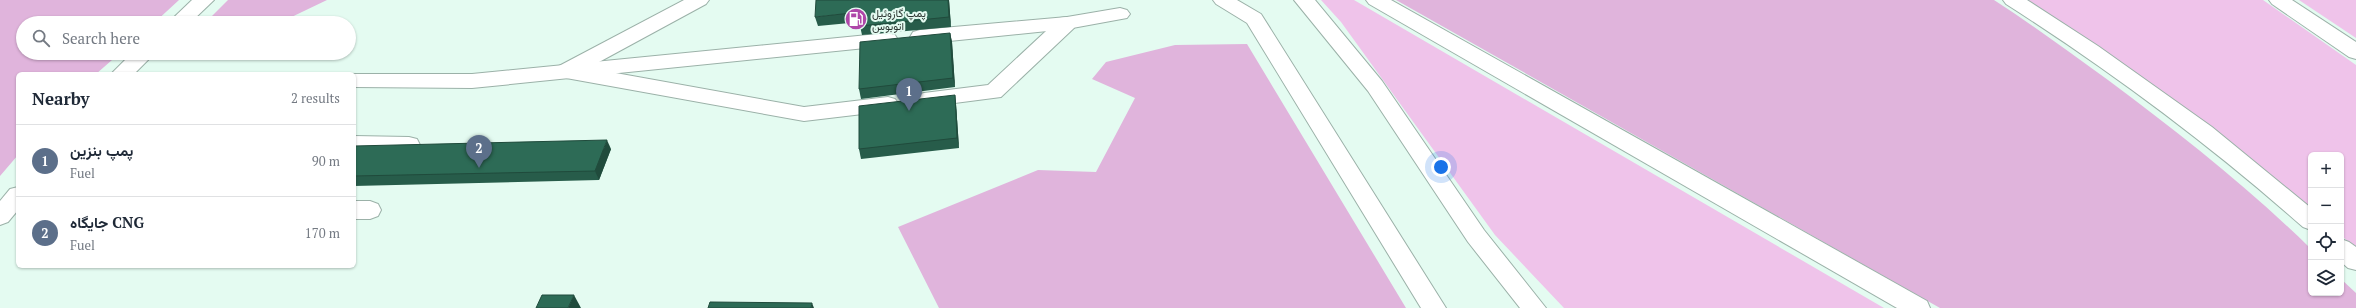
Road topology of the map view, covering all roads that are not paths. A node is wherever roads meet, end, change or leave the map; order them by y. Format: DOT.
graph roads {
  1 [pos="204,0"];
  2 [pos="699,0"];
  3 [pos="1223,0"];
  4 [pos="1304,0"];
  5 [pos="1376,0"];
  6 [pos="2013,0"];
  7 [pos="2280,0"];
  8 [pos="1120,14"];
  9 [pos="186,16"];
  10 [pos="1067,23"];
  11 [pos="2356,52"];
  12 [pos="137,60"];
  13 [pos="566,71"];
  14 [pos="123,72"];
  15 [pos="356,80"];
  16 [pos="356,144"];
  17 [pos="409,145"];
  18 [pos="16,197"];
  19 [pos="0,216"];
  20 [pos="2308,219"];
  21 [pos="2344,251"];
  22 [pos="2356,261"];
  23 [pos="1434,308"];
  24 [pos="1534,308"];
  25 [pos="1918,308"];
  1 -- 9 [label="main road"];
  2 -- 13 [label="main road"];
  3 -- 23 [label="main road"];
  4 -- 24 [label="main road"];
  5 -- 25 [label="main road"];
  6 -- 20 [label="main road"];
  7 -- 11 [label="main road"];
  8 -- 10 [label="main road"];
  10 -- 13 [label="main road"];
  10 -- 13 [label="main road"];
  12 -- 14 [label="main road"];
  13 -- 15 [label="main road"];
  16 -- 17 [label="main road"];
  18 -- 19 [label="main road"];
  21 -- 22 [label="main road"];
}
